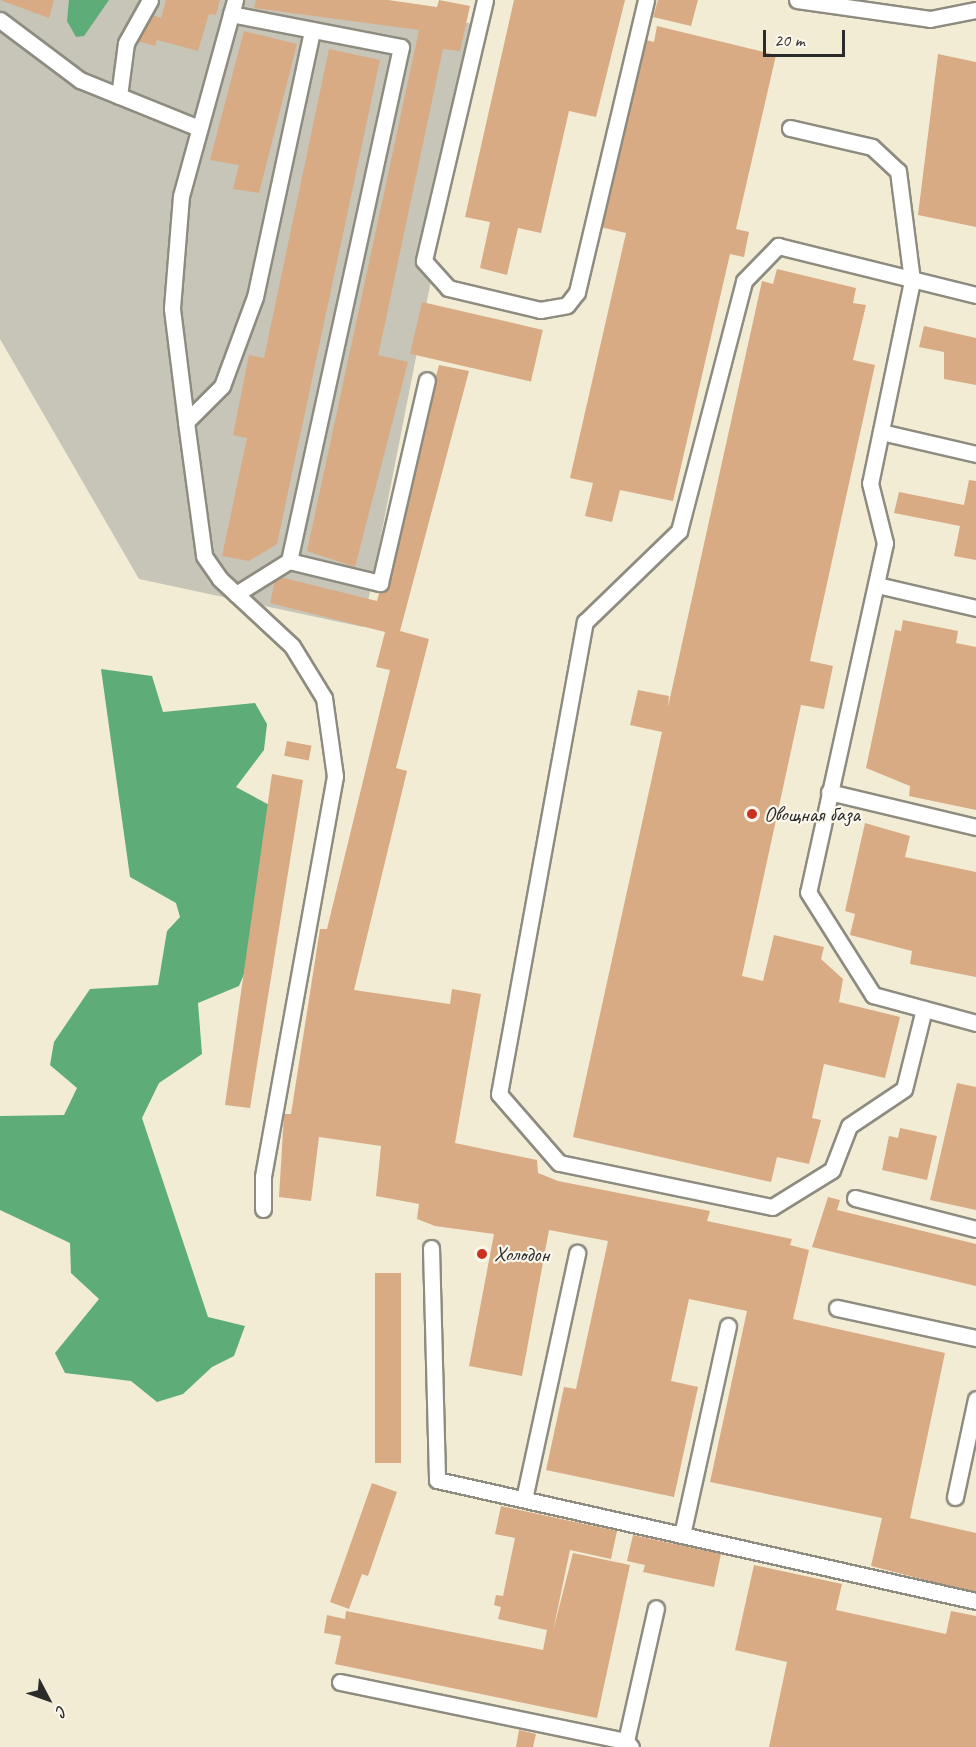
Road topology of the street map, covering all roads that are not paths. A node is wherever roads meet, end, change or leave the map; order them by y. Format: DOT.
graph roads {
  1 [pos="150,0"];
  2 [pos="485,0"];
  3 [pos="646,0"];
  4 [pos="797,0"];
  5 [pos="233,7"];
  6 [pos="976,10"];
  7 [pos="0,20"];
  8 [pos="312,30"];
  9 [pos="119,96"];
  10 [pos="199,128"];
  11 [pos="790,128"];
  12 [pos="912,281"];
  13 [pos="976,295"];
  14 [pos="427,380"];
  15 [pos="186,422"];
  16 [pos="881,432"];
  17 [pos="976,454"];
  18 [pos="289,561"];
  19 [pos="877,585"];
  20 [pos="236,594"];
  21 [pos="976,608"];
  22 [pos="829,792"];
  23 [pos="976,827"];
  24 [pos="924,1009"];
  25 [pos="976,1023"];
  26 [pos="855,1198"];
  27 [pos="263,1209"];
  28 [pos="976,1229"];
  29 [pos="431,1248"];
  30 [pos="577,1253"];
  31 [pos="837,1308"];
  32 [pos="728,1326"];
  33 [pos="976,1338"];
  34 [pos="976,1398"];
  35 [pos="955,1497"];
  36 [pos="524,1500"];
  37 [pos="682,1535"];
  38 [pos="976,1601"];
  39 [pos="656,1608"];
  40 [pos="340,1682"];
  41 [pos="629,1744"];
  1 -- 9 [label="lane"];
  2 -- 3 [label="lane"];
  4 -- 6 [label="lane"];
  5 -- 8 [label="lane"];
  5 -- 10 [label="lane"];
  7 -- 9 [label="lane"];
  8 -- 15 [label="lane"];
  8 -- 18 [label="lane"];
  9 -- 10 [label="lane"];
  10 -- 15 [label="lane"];
  11 -- 12 [label="lane"];
  12 -- 13 [label="lane"];
  12 -- 16 [label="lane"];
  12 -- 24 [label="lane"];
  14 -- 18 [label="lane"];
  15 -- 20 [label="lane"];
  16 -- 17 [label="lane"];
  16 -- 19 [label="lane"];
  18 -- 20 [label="lane"];
  19 -- 21 [label="lane"];
  19 -- 22 [label="lane"];
  20 -- 27 [label="lane"];
  22 -- 23 [label="lane"];
  22 -- 24 [label="lane"];
  24 -- 25 [label="lane"];
  26 -- 28 [label="lane"];
  29 -- 36 [label="lane"];
  30 -- 36 [label="lane"];
  31 -- 33 [label="lane"];
  32 -- 37 [label="lane"];
  34 -- 35 [label="lane"];
  36 -- 37 [label="lane"];
  37 -- 38 [label="lane"];
  39 -- 41 [label="lane"];
  40 -- 41 [label="lane"];
}
